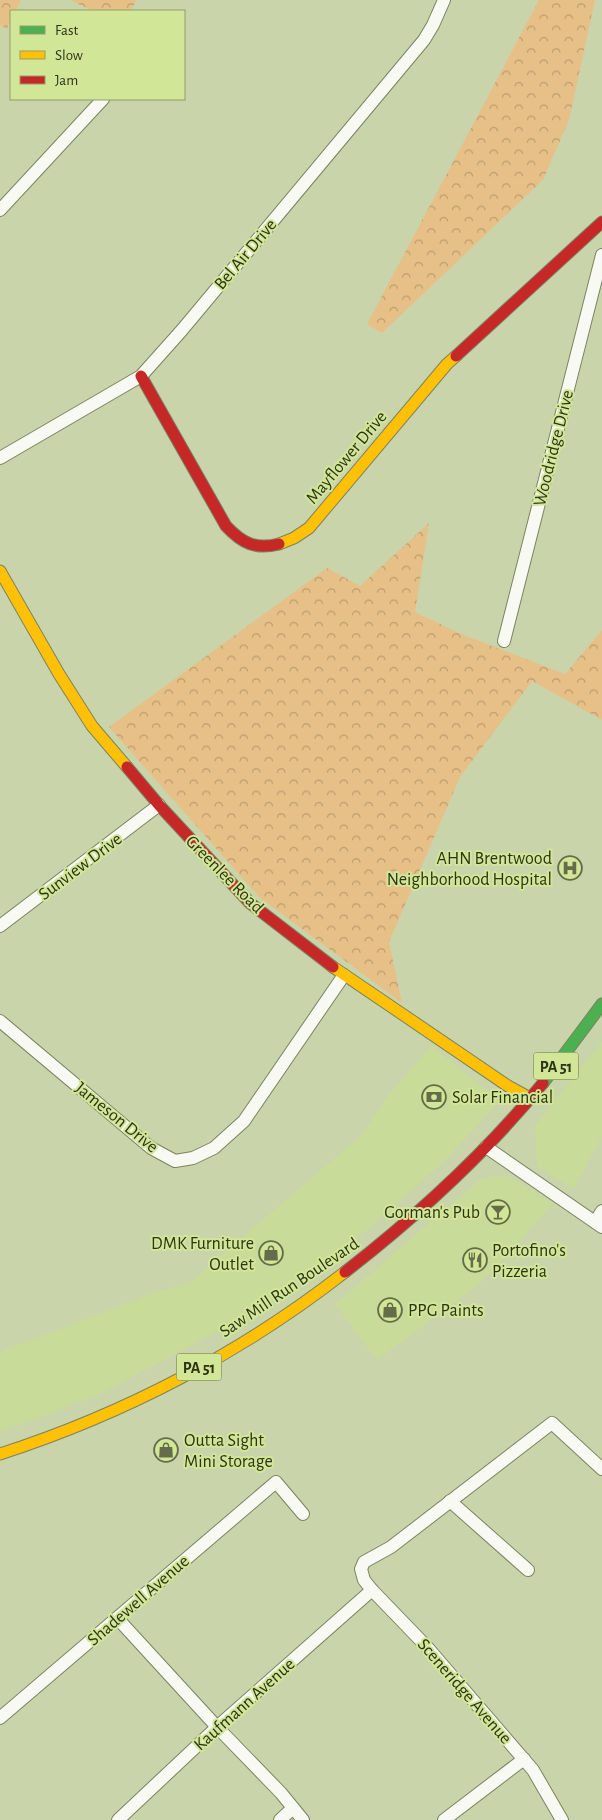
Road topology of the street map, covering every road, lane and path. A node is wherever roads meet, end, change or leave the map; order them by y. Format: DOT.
graph roads {
  1 [pos="444,0"];
  2 [pos="102,100"];
  3 [pos="0,210"];
  4 [pos="602,222"];
  5 [pos="602,255"];
  6 [pos="141,376"];
  7 [pos="0,458"];
  8 [pos="0,571"];
  9 [pos="504,641"];
  10 [pos="159,806"];
  11 [pos="0,926"];
  12 [pos="344,975"];
  13 [pos="602,1004"];
  14 [pos="0,1021"];
  15 [pos="530,1098"];
  16 [pos="486,1147"];
  17 [pos="602,1211"];
  18 [pos="598,1225"];
  19 [pos="0,1454"];
  20 [pos="602,1469"];
  21 [pos="450,1501"];
  22 [pos="303,1514"];
  23 [pos="528,1570"];
  24 [pos="372,1590"];
  25 [pos="118,1619"];
  26 [pos="0,1718"];
  27 [pos="217,1727"];
  28 [pos="524,1759"];
  29 [pos="293,1808"];
  30 [pos="118,1820"];
  31 [pos="280,1820"];
  32 [pos="303,1820"];
  33 [pos="444,1820"];
  34 [pos="562,1820"];
  1 -- 6 [label="street, Bel Air Drive"];
  2 -- 3 [label="street"];
  4 -- 6 [label="main road, Mayflower Drive"];
  5 -- 9 [label="street, Woodridge Drive"];
  6 -- 7 [label="street, Bel Air Drive"];
  8 -- 10 [label="main road, Greenlee Road"];
  10 -- 11 [label="street, Sunview Drive"];
  10 -- 12 [label="main road, Greenlee Road"];
  12 -- 14 [label="street, Jameson Drive"];
  12 -- 15 [label="main road, Greenlee Road"];
  13 -- 15 [label="main road, Saw Mill Run Boulevard / PA 51"];
  15 -- 16 [label="main road, Saw Mill Run Boulevard / PA 51"];
  16 -- 18 [label="street"];
  16 -- 19 [label="main road, Saw Mill Run Boulevard / PA 51"];
  17 -- 18 [label="street"];
  20 -- 21 [label="street"];
  21 -- 23 [label="street"];
  21 -- 24 [label="street, Sceneridge Avenue"];
  22 -- 25 [label="street, Shadewell Avenue"];
  24 -- 27 [label="street, Kaufmann Avenue"];
  24 -- 28 [label="street, Sceneridge Avenue"];
  25 -- 26 [label="street, Shadewell Avenue"];
  25 -- 27 [label="street"];
  27 -- 29 [label="street"];
  27 -- 30 [label="street, Kaufmann Avenue"];
  28 -- 33 [label="street"];
  28 -- 34 [label="street, Sceneridge Avenue"];
  29 -- 31 [label="street"];
  29 -- 32 [label="street"];
}
